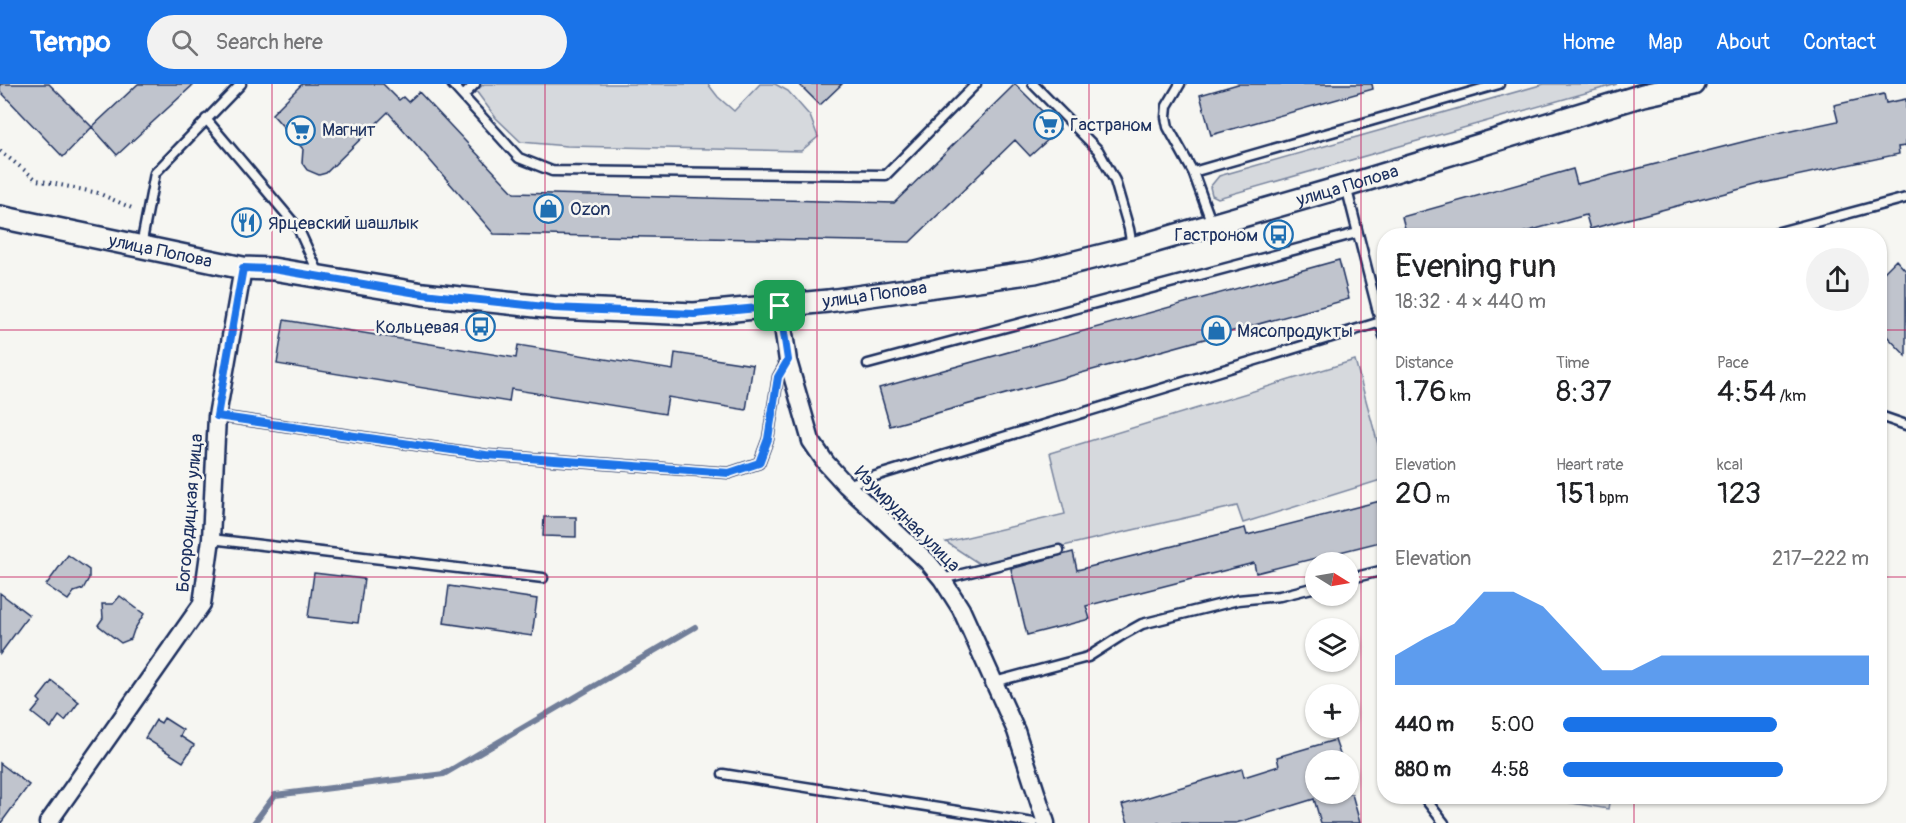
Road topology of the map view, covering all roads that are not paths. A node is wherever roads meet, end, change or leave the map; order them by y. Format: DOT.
graph roads {
  1 [pos="241,84"];
  2 [pos="452,84"];
  3 [pos="475,84"];
  4 [pos="976,84"];
  5 [pos="1033,84"];
  6 [pos="1180,84"];
  7 [pos="1499,84"];
  8 [pos="1694,84"];
  9 [pos="463,96"];
  10 [pos="206,119"];
  11 [pos="1193,172"];
  12 [pos="1346,186"];
  13 [pos="1906,198"];
  14 [pos="0,217"];
  15 [pos="1212,224"];
  16 [pos="1794,228"];
  17 [pos="1357,233"];
  18 [pos="141,247"];
  19 [pos="1132,248"];
  20 [pos="243,268"];
  21 [pos="320,278"];
  22 [pos="1377,301"];
  23 [pos="780,306"];
  24 [pos="1377,324"];
  25 [pos="788,360"];
  26 [pos="868,364"];
  27 [pos="217,416"];
  28 [pos="1887,418"];
  29 [pos="1906,425"];
  30 [pos="846,485"];
  31 [pos="211,539"];
  32 [pos="1059,550"];
  33 [pos="1377,572"];
  34 [pos="1359,576"];
  35 [pos="543,578"];
  36 [pos="942,579"];
  37 [pos="1305,590"];
  38 [pos="994,682"];
  39 [pos="723,774"];
  40 [pos="1429,804"];
  41 [pos="48,823"];
  42 [pos="1034,823"];
  43 [pos="1046,823"];
  44 [pos="1444,823"];
  1 -- 10 [label="lane"];
  2 -- 9 [label="lane"];
  3 -- 9 [label="lane"];
  4 -- 9 [label="lane"];
  5 -- 19 [label="lane"];
  6 -- 11 [label="lane"];
  7 -- 11 [label="lane"];
  8 -- 12 [label="street, улица Попова"];
  10 -- 18 [label="lane"];
  10 -- 21 [label="lane"];
  11 -- 15 [label="lane"];
  12 -- 15 [label="street, улица Попова"];
  12 -- 17 [label="lane"];
  13 -- 16 [label="lane"];
  14 -- 18 [label="street, улица Попова"];
  15 -- 19 [label="street, улица Попова"];
  17 -- 22 [label="lane"];
  17 -- 26 [label="lane"];
  18 -- 20 [label="street, улица Попова"];
  19 -- 23 [label="street, улица Попова"];
  20 -- 21 [label="street, улица Попова"];
  20 -- 27 [label="street, Богородицкая улица"];
  21 -- 23 [label="street, улица Попова"];
  23 -- 25 [label="street, Изумрудная улица"];
  24 -- 30 [label="lane"];
  25 -- 27 [label="lane"];
  25 -- 30 [label="street, Изумрудная улица"];
  27 -- 31 [label="street, Богородицкая улица"];
  28 -- 29 [label="lane"];
  30 -- 36 [label="street, Изумрудная улица"];
  31 -- 35 [label="lane"];
  31 -- 41 [label="street, Богородицкая улица"];
  32 -- 36 [label="lane"];
  33 -- 34 [label="lane"];
  36 -- 38 [label="street, Изумрудная улица"];
  37 -- 38 [label="lane"];
  38 -- 43 [label="street, Изумрудная улица"];
  39 -- 42 [label="lane"];
  40 -- 44 [label="lane"];
}
